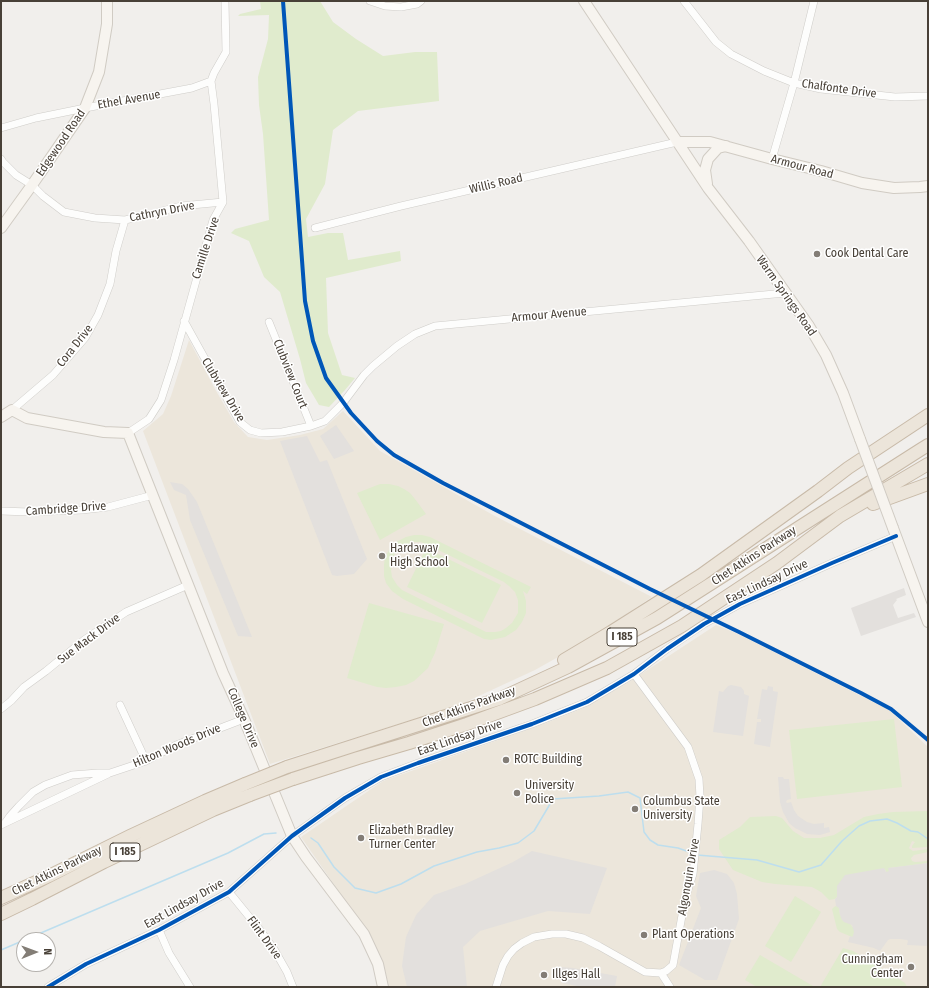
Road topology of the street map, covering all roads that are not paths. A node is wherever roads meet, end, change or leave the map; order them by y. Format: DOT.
graph roads {
  1 [pos="107,1"];
  2 [pos="225,1"];
  3 [pos="370,1"];
  4 [pos="421,1"];
  5 [pos="584,1"];
  6 [pos="684,1"];
  7 [pos="814,1"];
  8 [pos="211,81"];
  9 [pos="794,83"];
  10 [pos="928,96"];
  11 [pos="85,108"];
  12 [pos="1,128"];
  13 [pos="677,142"];
  14 [pos="726,146"];
  15 [pos="1,159"];
  16 [pos="772,159"];
  17 [pos="32,186"];
  18 [pos="928,186"];
  19 [pos="708,188"];
  20 [pos="223,202"];
  21 [pos="125,220"];
  22 [pos="1,228"];
  23 [pos="315,228"];
  24 [pos="785,293"];
  25 [pos="184,321"];
  26 [pos="269,322"];
  27 [pos="343,403"];
  28 [pos="12,410"];
  29 [pos="928,415"];
  30 [pos="1,417"];
  31 [pos="311,426"];
  32 [pos="128,433"];
  33 [pos="928,445"];
  34 [pos="928,464"];
  35 [pos="928,484"];
  36 [pos="153,495"];
  37 [pos="1,511"];
  38 [pos="840,516"];
  39 [pos="894,532"];
  40 [pos="188,585"];
  41 [pos="928,622"];
  42 [pos="634,674"];
  43 [pos="120,705"];
  44 [pos="1,709"];
  45 [pos="453,714"];
  46 [pos="244,719"];
  47 [pos="146,761"];
  48 [pos="110,773"];
  49 [pos="248,789"];
  50 [pos="3,824"];
  51 [pos="292,836"];
  52 [pos="228,892"];
  53 [pos="1,898"];
  54 [pos="1,914"];
  55 [pos="159,930"];
  56 [pos="661,973"];
  57 [pos="48,987"];
  58 [pos="190,987"];
  59 [pos="293,987"];
  60 [pos="383,987"];
  61 [pos="496,987"];
  62 [pos="670,987"];
  1 -- 11 [label="street, Edgewood Road"];
  2 -- 8 [label="street"];
  3 -- 4 [label="street"];
  5 -- 13 [label="street, Warm Springs Road"];
  6 -- 9 [label="street, Chalfonte Drive"];
  7 -- 9 [label="street"];
  8 -- 11 [label="street, Ethel Avenue"];
  8 -- 20 [label="street, Camille Drive"];
  9 -- 10 [label="street, Chalfonte Drive"];
  9 -- 16 [label="street"];
  11 -- 12 [label="street, Ethel Avenue"];
  11 -- 17 [label="street, Edgewood Road"];
  13 -- 14 [label="street, Armour Road"];
  13 -- 19 [label="street, Warm Springs Road"];
  13 -- 23 [label="street, Willis Road"];
  14 -- 16 [label="street, Armour Road"];
  14 -- 19 [label="street"];
  15 -- 17 [label="street, Cathryn Drive"];
  16 -- 18 [label="street, Armour Road"];
  17 -- 21 [label="street, Cathryn Drive"];
  17 -- 22 [label="street, Edgewood Road"];
  19 -- 24 [label="street, Warm Springs Road"];
  20 -- 21 [label="street, Cathryn Drive"];
  20 -- 25 [label="street, Camille Drive"];
  21 -- 28 [label="street, Cora Drive"];
  24 -- 27 [label="street, Armour Avenue"];
  24 -- 39 [label="street, Warm Springs Road, bridge"];
  25 -- 31 [label="street, Clubview Drive"];
  25 -- 32 [label="street, Camille Drive"];
  26 -- 31 [label="street, Clubview Court"];
  27 -- 31 [label="street, Clubview Drive"];
  28 -- 30 [label="street"];
  28 -- 32 [label="street"];
  29 -- 45 [label="highway"];
  32 -- 36 [label="street, College Drive"];
  33 -- 45 [label="highway, Chet Atkins Parkway / I 185"];
  34 -- 38 [label="highway, Chet Atkins Parkway / I 185"];
  35 -- 38 [label="highway"];
  36 -- 37 [label="street, Cambridge Drive"];
  36 -- 40 [label="street, College Drive"];
  38 -- 49 [label="highway, Chet Atkins Parkway / I 185, bridge"];
  39 -- 41 [label="street, Warm Springs Road"];
  39 -- 42 [label="street, East Lindsay Drive"];
  40 -- 44 [label="street, Sue Mack Drive"];
  40 -- 46 [label="street, College Drive"];
  42 -- 51 [label="street, East Lindsay Drive"];
  42 -- 56 [label="street, Algonquin Drive"];
  43 -- 47 [label="street"];
  45 -- 49 [label="highway, Chet Atkins Parkway / I 185, bridge"];
  46 -- 47 [label="street, Hilton Woods Drive"];
  46 -- 51 [label="street, College Drive"];
  47 -- 48 [label="street, Hilton Woods Drive"];
  48 -- 50 [label="street, Hilton Woods Drive"];
  48 -- 50 [label="street, Hilton Woods Drive"];
  49 -- 53 [label="highway, Chet Atkins Parkway / I 185"];
  49 -- 54 [label="highway, Chet Atkins Parkway / I 185"];
  51 -- 52 [label="street, East Lindsay Drive"];
  51 -- 60 [label="street, College Drive"];
  52 -- 55 [label="street, East Lindsay Drive"];
  52 -- 59 [label="street, Flint Drive"];
  55 -- 57 [label="street, East Lindsay Drive"];
  55 -- 58 [label="street"];
  56 -- 61 [label="street"];
  56 -- 62 [label="street"];
}
